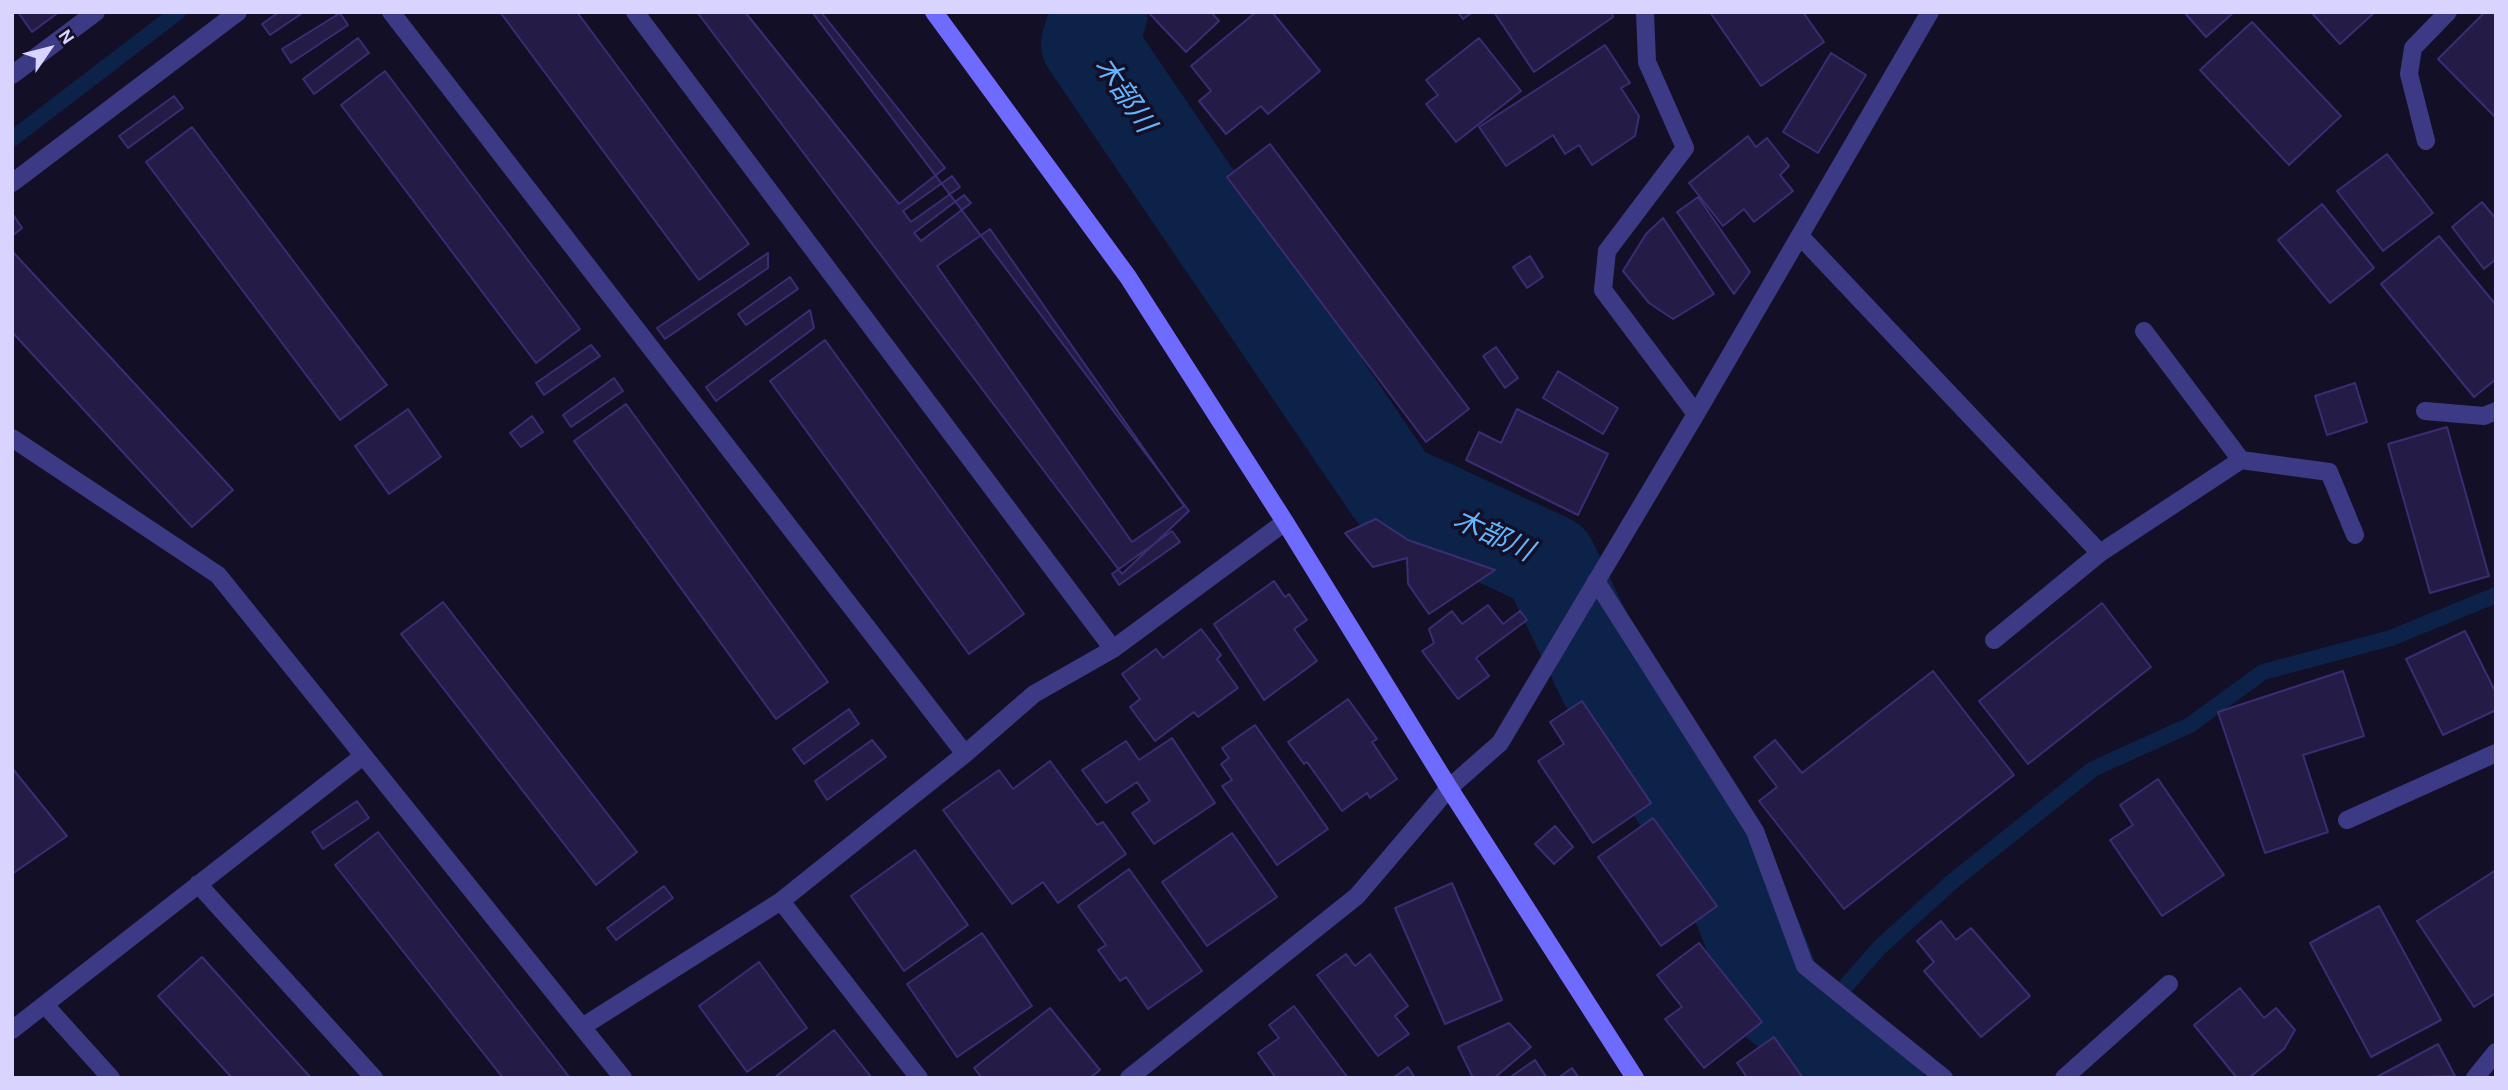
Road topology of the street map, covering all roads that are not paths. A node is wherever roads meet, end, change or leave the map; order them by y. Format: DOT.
graph roads {
  1 [pos="96,12"];
  2 [pos="238,12"];
  3 [pos="391,12"];
  4 [pos="635,12"];
  5 [pos="934,12"];
  6 [pos="1645,12"];
  7 [pos="1930,12"];
  8 [pos="2448,12"];
  9 [pos="12,75"];
  10 [pos="2426,141"];
  11 [pos="12,183"];
  12 [pos="1800,236"];
  13 [pos="2144,331"];
  14 [pos="2425,411"];
  15 [pos="2496,411"];
  16 [pos="1696,414"];
  17 [pos="12,438"];
  18 [pos="2241,460"];
  19 [pos="1284,522"];
  20 [pos="2355,535"];
  21 [pos="2100,552"];
  22 [pos="1596,580"];
  23 [pos="1994,640"];
  24 [pos="1113,649"];
  25 [pos="2496,753"];
  26 [pos="965,754"];
  27 [pos="363,756"];
  28 [pos="1449,788"];
  29 [pos="2347,820"];
  30 [pos="198,884"];
  31 [pos="781,901"];
  32 [pos="2169,984"];
  33 [pos="45,1004"];
  34 [pos="582,1027"];
  35 [pos="12,1030"];
  36 [pos="2496,1052"];
  37 [pos="111,1078"];
  38 [pos="374,1078"];
  39 [pos="623,1078"];
  40 [pos="919,1078"];
  41 [pos="1129,1078"];
  42 [pos="1635,1078"];
  43 [pos="1944,1078"];
  44 [pos="2064,1078"];
  45 [pos="2475,1078"];
  1 -- 9 [label="street"];
  2 -- 11 [label="street"];
  3 -- 26 [label="street"];
  4 -- 24 [label="street"];
  5 -- 19 [label="street"];
  6 -- 16 [label="street"];
  7 -- 12 [label="street"];
  8 -- 10 [label="street"];
  12 -- 16 [label="street"];
  12 -- 21 [label="street"];
  13 -- 18 [label="street"];
  14 -- 15 [label="street"];
  16 -- 22 [label="street"];
  17 -- 27 [label="street"];
  18 -- 20 [label="street"];
  18 -- 21 [label="street"];
  19 -- 24 [label="street"];
  19 -- 28 [label="street"];
  21 -- 23 [label="street"];
  22 -- 28 [label="street"];
  22 -- 43 [label="street"];
  24 -- 26 [label="street"];
  25 -- 29 [label="street"];
  26 -- 31 [label="street"];
  27 -- 30 [label="street"];
  27 -- 34 [label="street"];
  28 -- 41 [label="street"];
  28 -- 42 [label="street"];
  30 -- 33 [label="street"];
  30 -- 38 [label="street"];
  31 -- 34 [label="street"];
  31 -- 40 [label="street"];
  32 -- 44 [label="street"];
  33 -- 35 [label="street"];
  33 -- 37 [label="street"];
  34 -- 39 [label="street"];
  36 -- 45 [label="street"];
}
